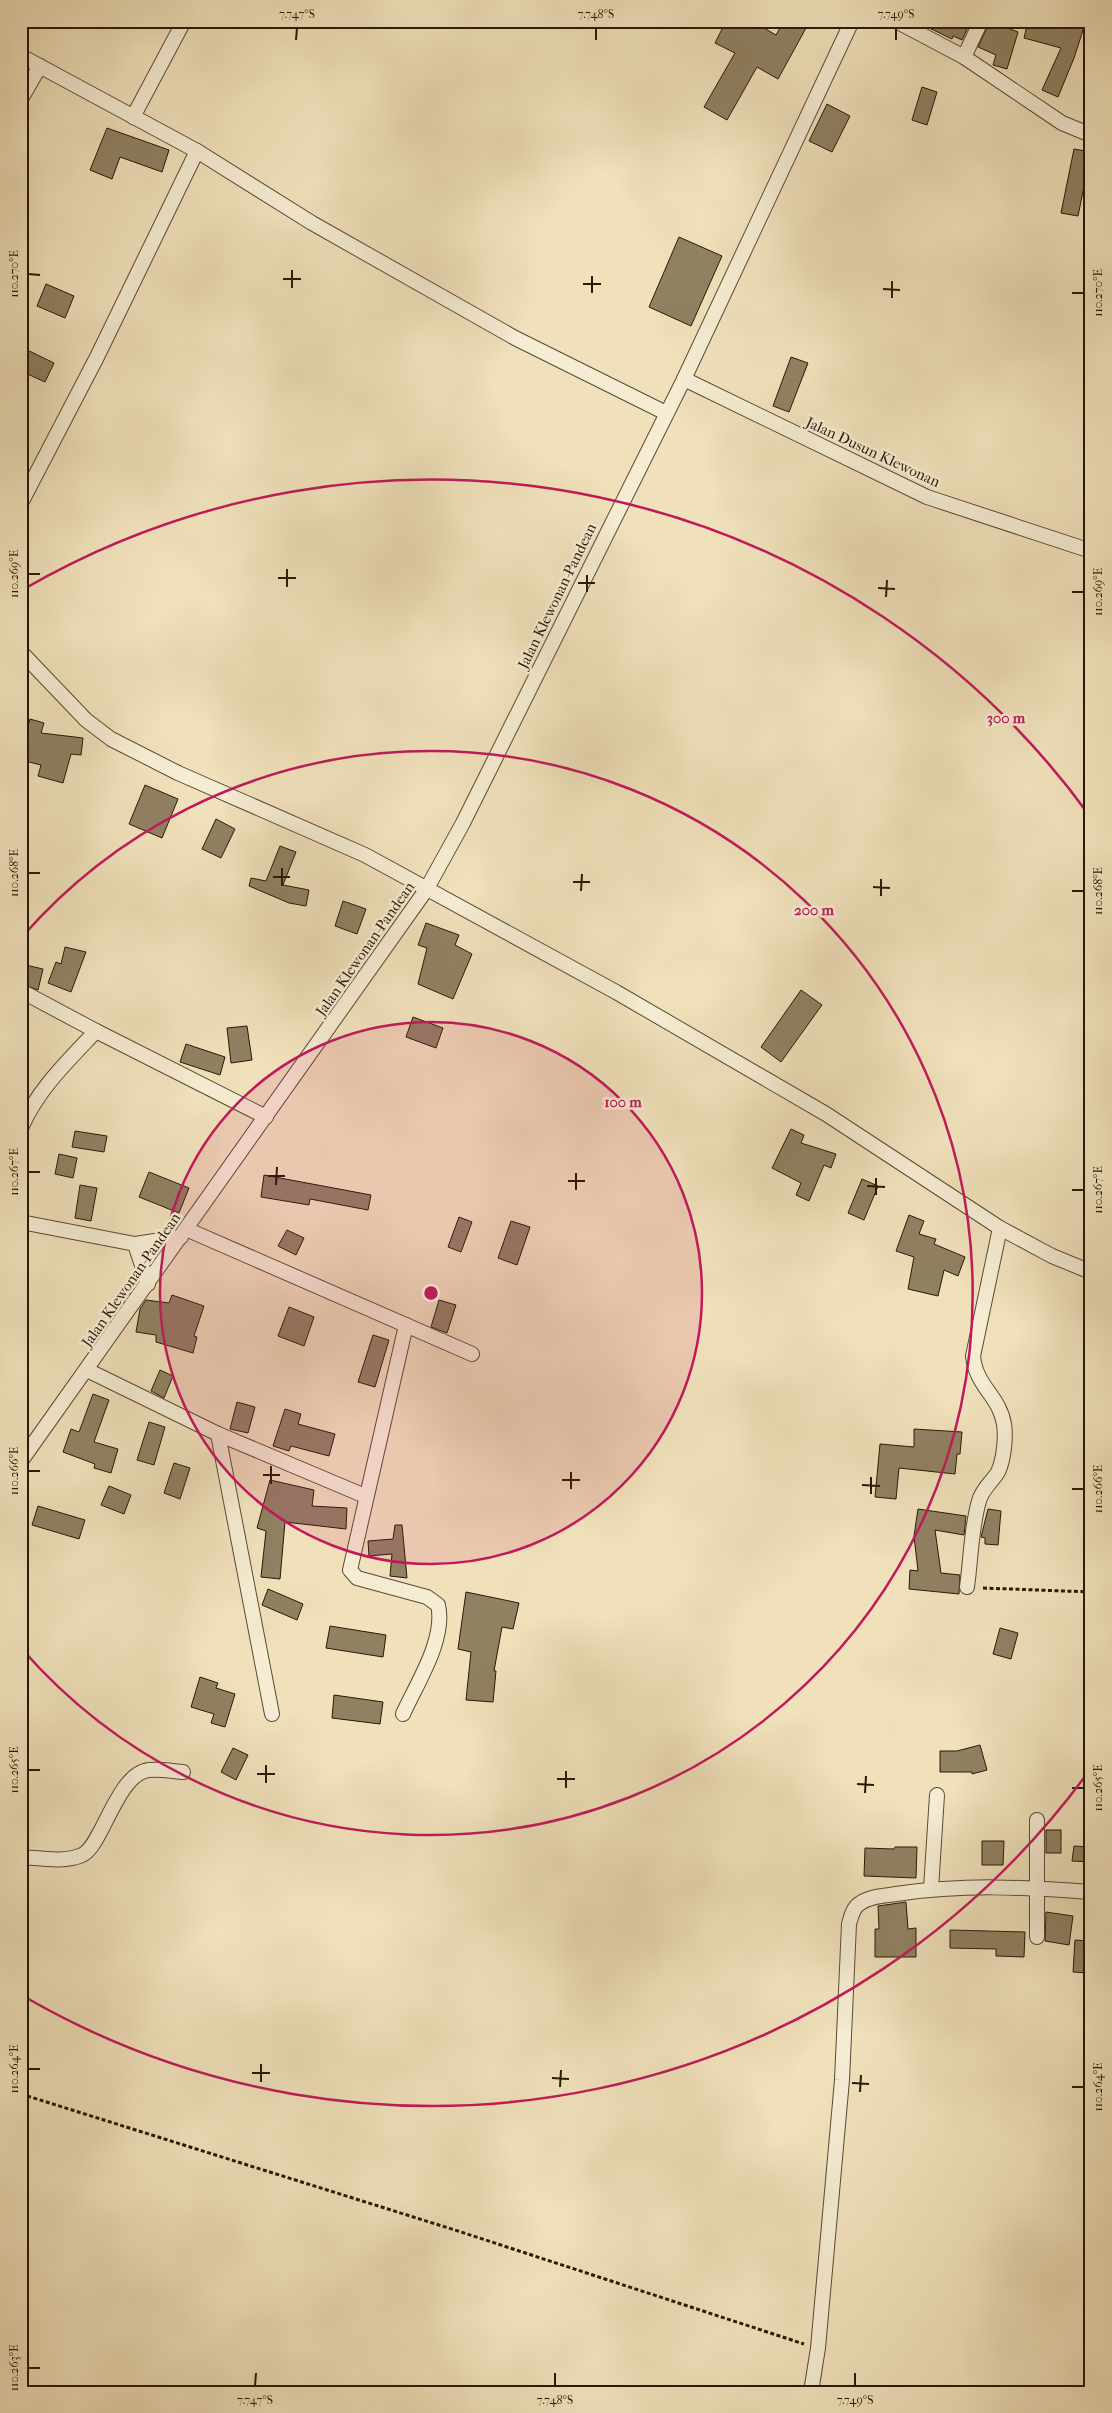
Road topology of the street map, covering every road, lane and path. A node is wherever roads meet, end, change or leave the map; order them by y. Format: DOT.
graph roads {
  1 [pos="184,21"];
  2 [pos="852,21"];
  3 [pos="896,21"];
  4 [pos="981,21"];
  5 [pos="21,56"];
  6 [pos="964,58"];
  7 [pos="40,66"];
  8 [pos="21,99"];
  9 [pos="134,115"];
  10 [pos="1091,136"];
  11 [pos="197,151"];
  12 [pos="684,380"];
  13 [pos="666,413"];
  14 [pos="21,502"];
  15 [pos="1091,551"];
  16 [pos="21,652"];
  17 [pos="426,890"];
  18 [pos="23,992"];
  19 [pos="96,1031"];
  20 [pos="266,1117"];
  21 [pos="21,1128"];
  22 [pos="21,1222"];
  23 [pos="1000,1228"];
  24 [pos="184,1233"];
  25 [pos="135,1244"];
  26 [pos="1091,1272"];
  27 [pos="148,1284"];
  28 [pos="406,1325"];
  29 [pos="472,1354"];
  30 [pos="88,1370"];
  31 [pos="218,1434"];
  32 [pos="21,1461"];
  33 [pos="365,1496"];
  34 [pos="967,1587"];
  35 [pos="1091,1592"];
  36 [pos="272,1714"];
  37 [pos="403,1714"];
  38 [pos="183,1772"];
  39 [pos="937,1795"];
  40 [pos="1037,1820"];
  41 [pos="21,1857"];
  42 [pos="1038,1888"];
  43 [pos="931,1889"];
  44 [pos="1091,1892"];
  45 [pos="1037,1936"];
  46 [pos="21,2094"];
  47 [pos="818,2348"];
  48 [pos="811,2392"];
  1 -- 9 [label="street"];
  2 -- 12 [label="street"];
  3 -- 6 [label="street"];
  4 -- 6 [label="street"];
  5 -- 7 [label="street"];
  6 -- 10 [label="street"];
  7 -- 8 [label="street"];
  7 -- 9 [label="street"];
  9 -- 11 [label="street"];
  11 -- 13 [label="street"];
  11 -- 14 [label="street"];
  12 -- 13 [label="street"];
  12 -- 15 [label="street, Jalan Dusun Klewonan"];
  13 -- 17 [label="street, Jalan Klewonan-Pandean"];
  16 -- 17 [label="street"];
  17 -- 20 [label="street, Jalan Klewonan-Pandean"];
  17 -- 23 [label="street"];
  18 -- 19 [label="street"];
  19 -- 20 [label="street"];
  19 -- 21 [label="street"];
  20 -- 24 [label="street, Jalan Klewonan-Pandean"];
  22 -- 25 [label="street"];
  23 -- 26 [label="street"];
  23 -- 34 [label="street"];
  24 -- 25 [label="street"];
  24 -- 27 [label="street, Jalan Klewonan-Pandean"];
  24 -- 28 [label="street"];
  25 -- 27 [label="street"];
  27 -- 30 [label="street, Jalan Klewonan-Pandean"];
  28 -- 29 [label="street"];
  28 -- 33 [label="street"];
  30 -- 31 [label="street"];
  30 -- 32 [label="street, Jalan Klewonan-Pandean"];
  31 -- 33 [label="street"];
  31 -- 36 [label="street"];
  33 -- 37 [label="street"];
  34 -- 35 [label="path"];
  38 -- 41 [label="street"];
  39 -- 43 [label="street"];
  40 -- 42 [label="street"];
  42 -- 43 [label="street"];
  42 -- 44 [label="street"];
  42 -- 45 [label="street"];
  43 -- 47 [label="street"];
  46 -- 47 [label="path"];
  47 -- 48 [label="street"];
}
